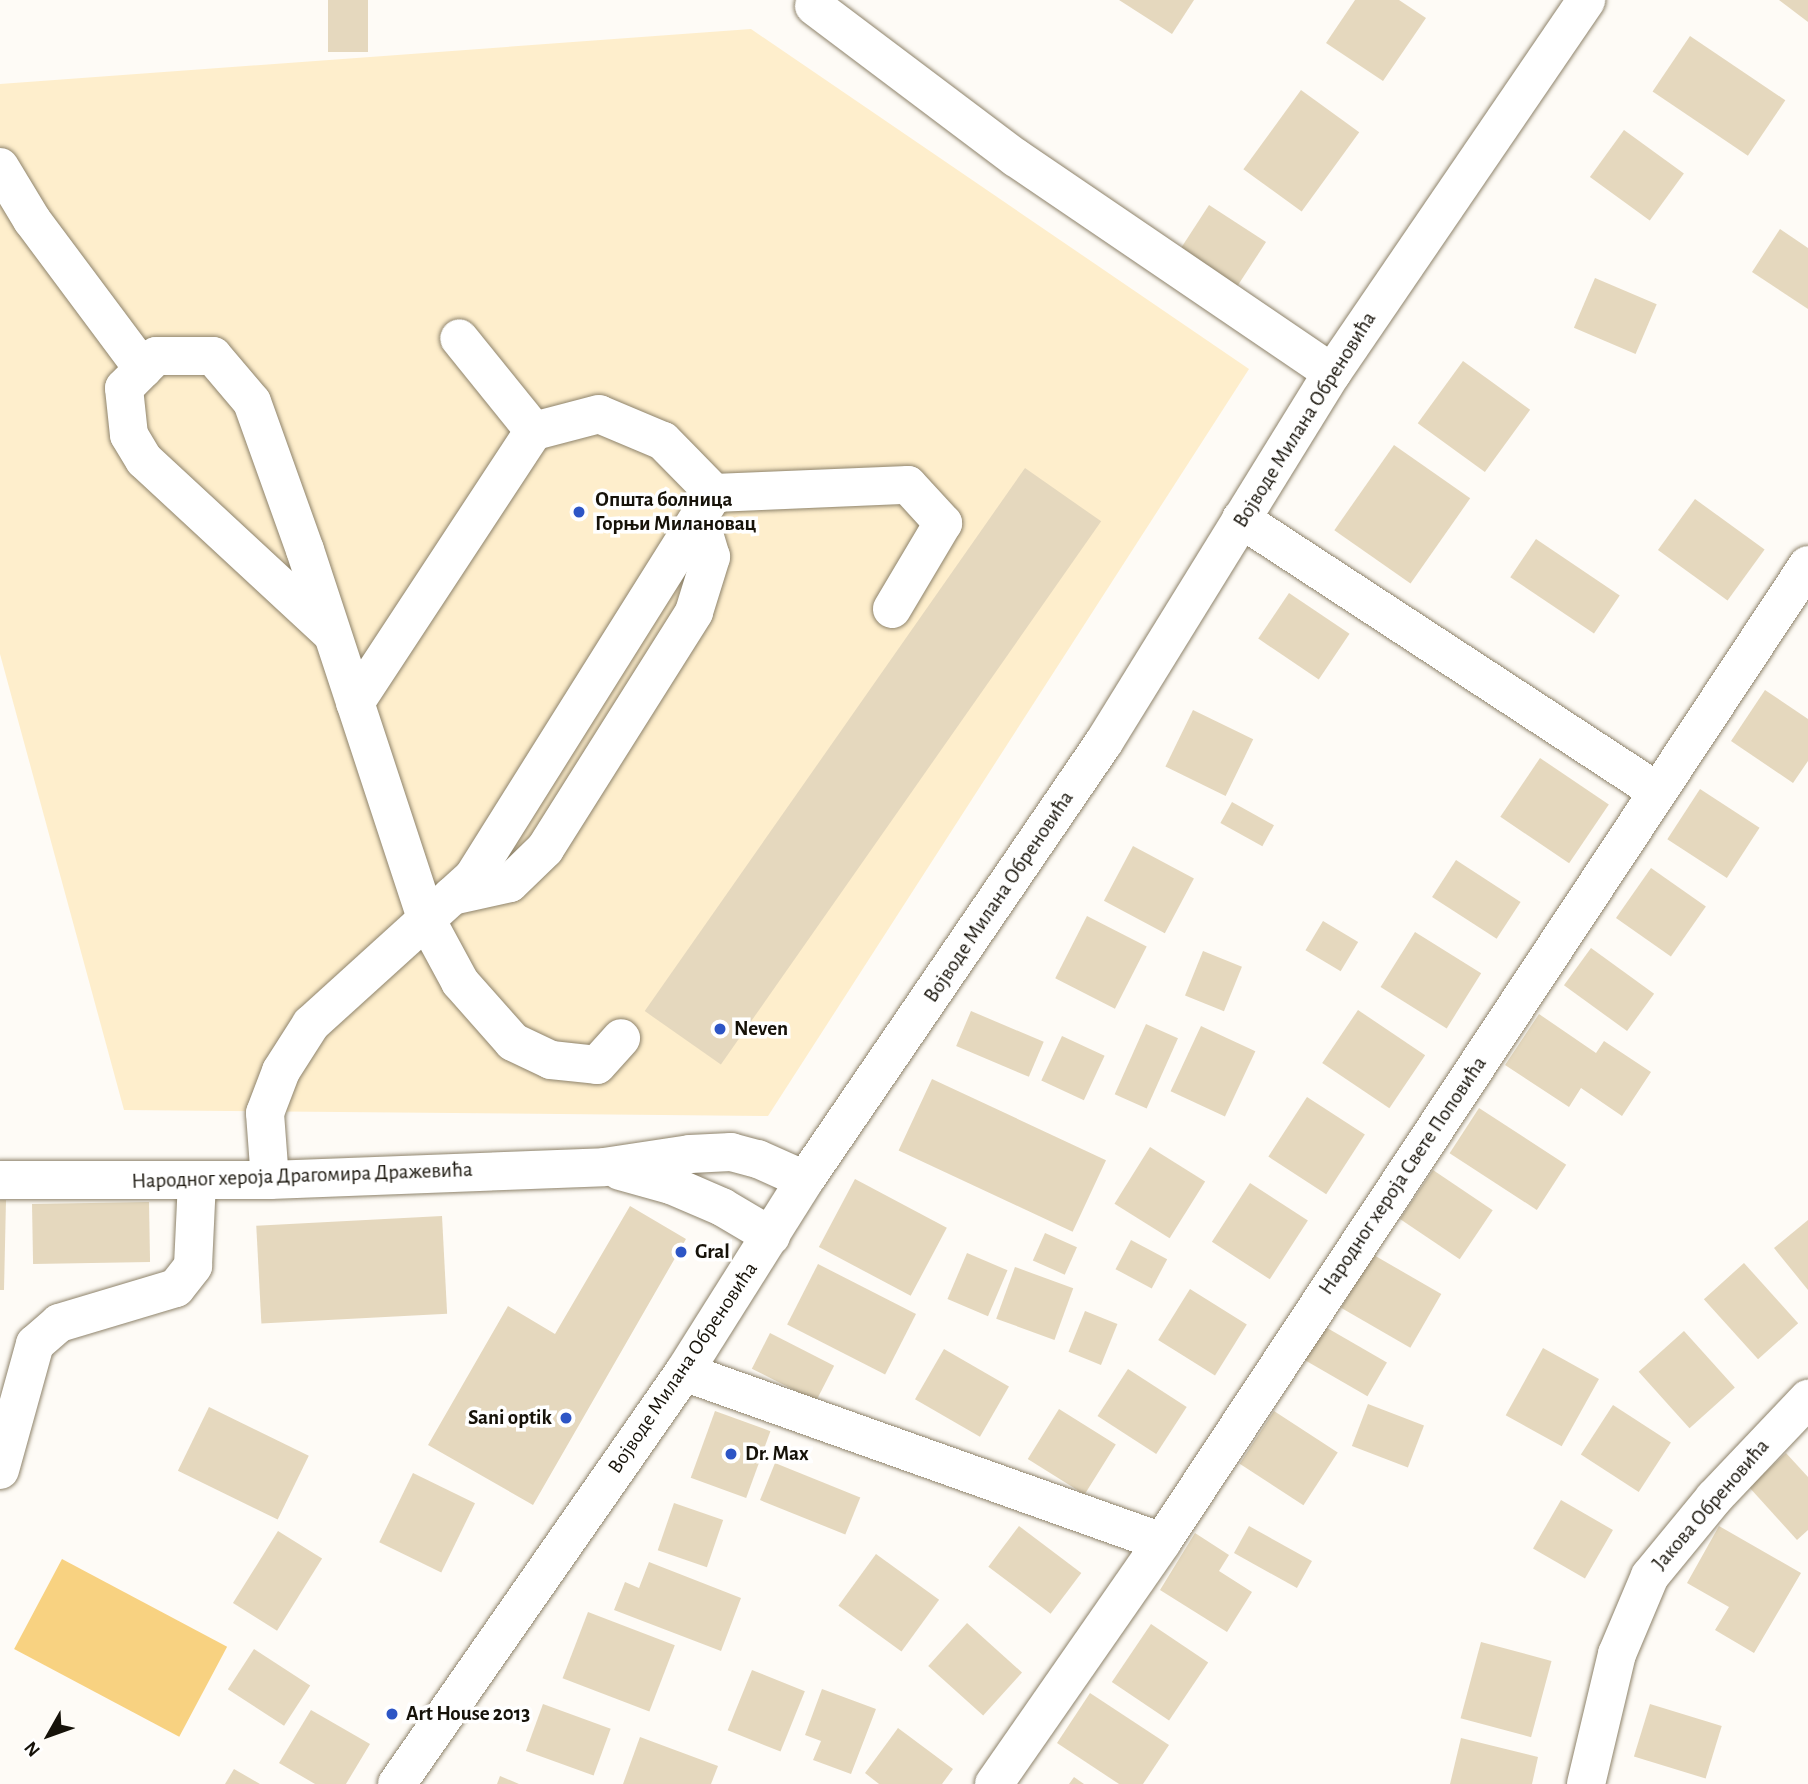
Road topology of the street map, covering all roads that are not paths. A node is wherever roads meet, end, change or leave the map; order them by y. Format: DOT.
graph roads {
  1 [pos="1586,0"];
  2 [pos="814,6"];
  3 [pos="0,167"];
  4 [pos="459,338"];
  5 [pos="144,369"];
  6 [pos="1332,373"];
  7 [pos="534,431"];
  8 [pos="707,505"];
  9 [pos="1241,519"];
  10 [pos="1808,565"];
  11 [pos="892,609"];
  12 [pos="332,634"];
  13 [pos="355,703"];
  14 [pos="1658,792"];
  15 [pos="439,908"];
  16 [pos="621,1038"];
  17 [pos="604,1167"];
  18 [pos="0,1180"];
  19 [pos="271,1180"];
  20 [pos="805,1180"];
  21 [pos="197,1182"];
  22 [pos="771,1236"];
  23 [pos="684,1372"];
  24 [pos="1808,1399"];
  25 [pos="0,1470"];
  26 [pos="1162,1542"];
  27 [pos="397,1784"];
  28 [pos="994,1784"];
  29 [pos="1586,1784"];
  1 -- 6 [label="street, Војводе Милана Обреновића"];
  2 -- 6 [label="street"];
  3 -- 5 [label="street"];
  4 -- 7 [label="street"];
  5 -- 12 [label="street"];
  5 -- 12 [label="street"];
  6 -- 9 [label="street, Војводе Милана Обреновића"];
  7 -- 8 [label="street"];
  7 -- 13 [label="street"];
  8 -- 11 [label="street"];
  8 -- 15 [label="street"];
  9 -- 14 [label="street"];
  9 -- 20 [label="street, Војводе Милана Обреновића"];
  10 -- 14 [label="street, Народног хероја Свете Поповића"];
  12 -- 13 [label="street"];
  13 -- 15 [label="street"];
  14 -- 26 [label="street, Народног хероја Свете Поповића"];
  15 -- 16 [label="street"];
  15 -- 19 [label="street"];
  17 -- 19 [label="street, Народног хероја Драгомира Дражевића"];
  17 -- 20 [label="street, Народног хероја Драгомира Дражевића"];
  17 -- 22 [label="street, Народног хероја Драгомира Дражевића"];
  18 -- 21 [label="street, Народног хероја Драгомира Дражевића"];
  19 -- 21 [label="street, Народног хероја Драгомира Дражевића"];
  20 -- 22 [label="street, Војводе Милана Обреновића"];
  21 -- 25 [label="street"];
  22 -- 23 [label="street, Војводе Милана Обреновића"];
  23 -- 26 [label="street"];
  23 -- 27 [label="street, Војводе Милана Обреновића"];
  24 -- 29 [label="street, Јакова Обреновића"];
  26 -- 28 [label="street, Народног хероја Свете Поповића"];
}
